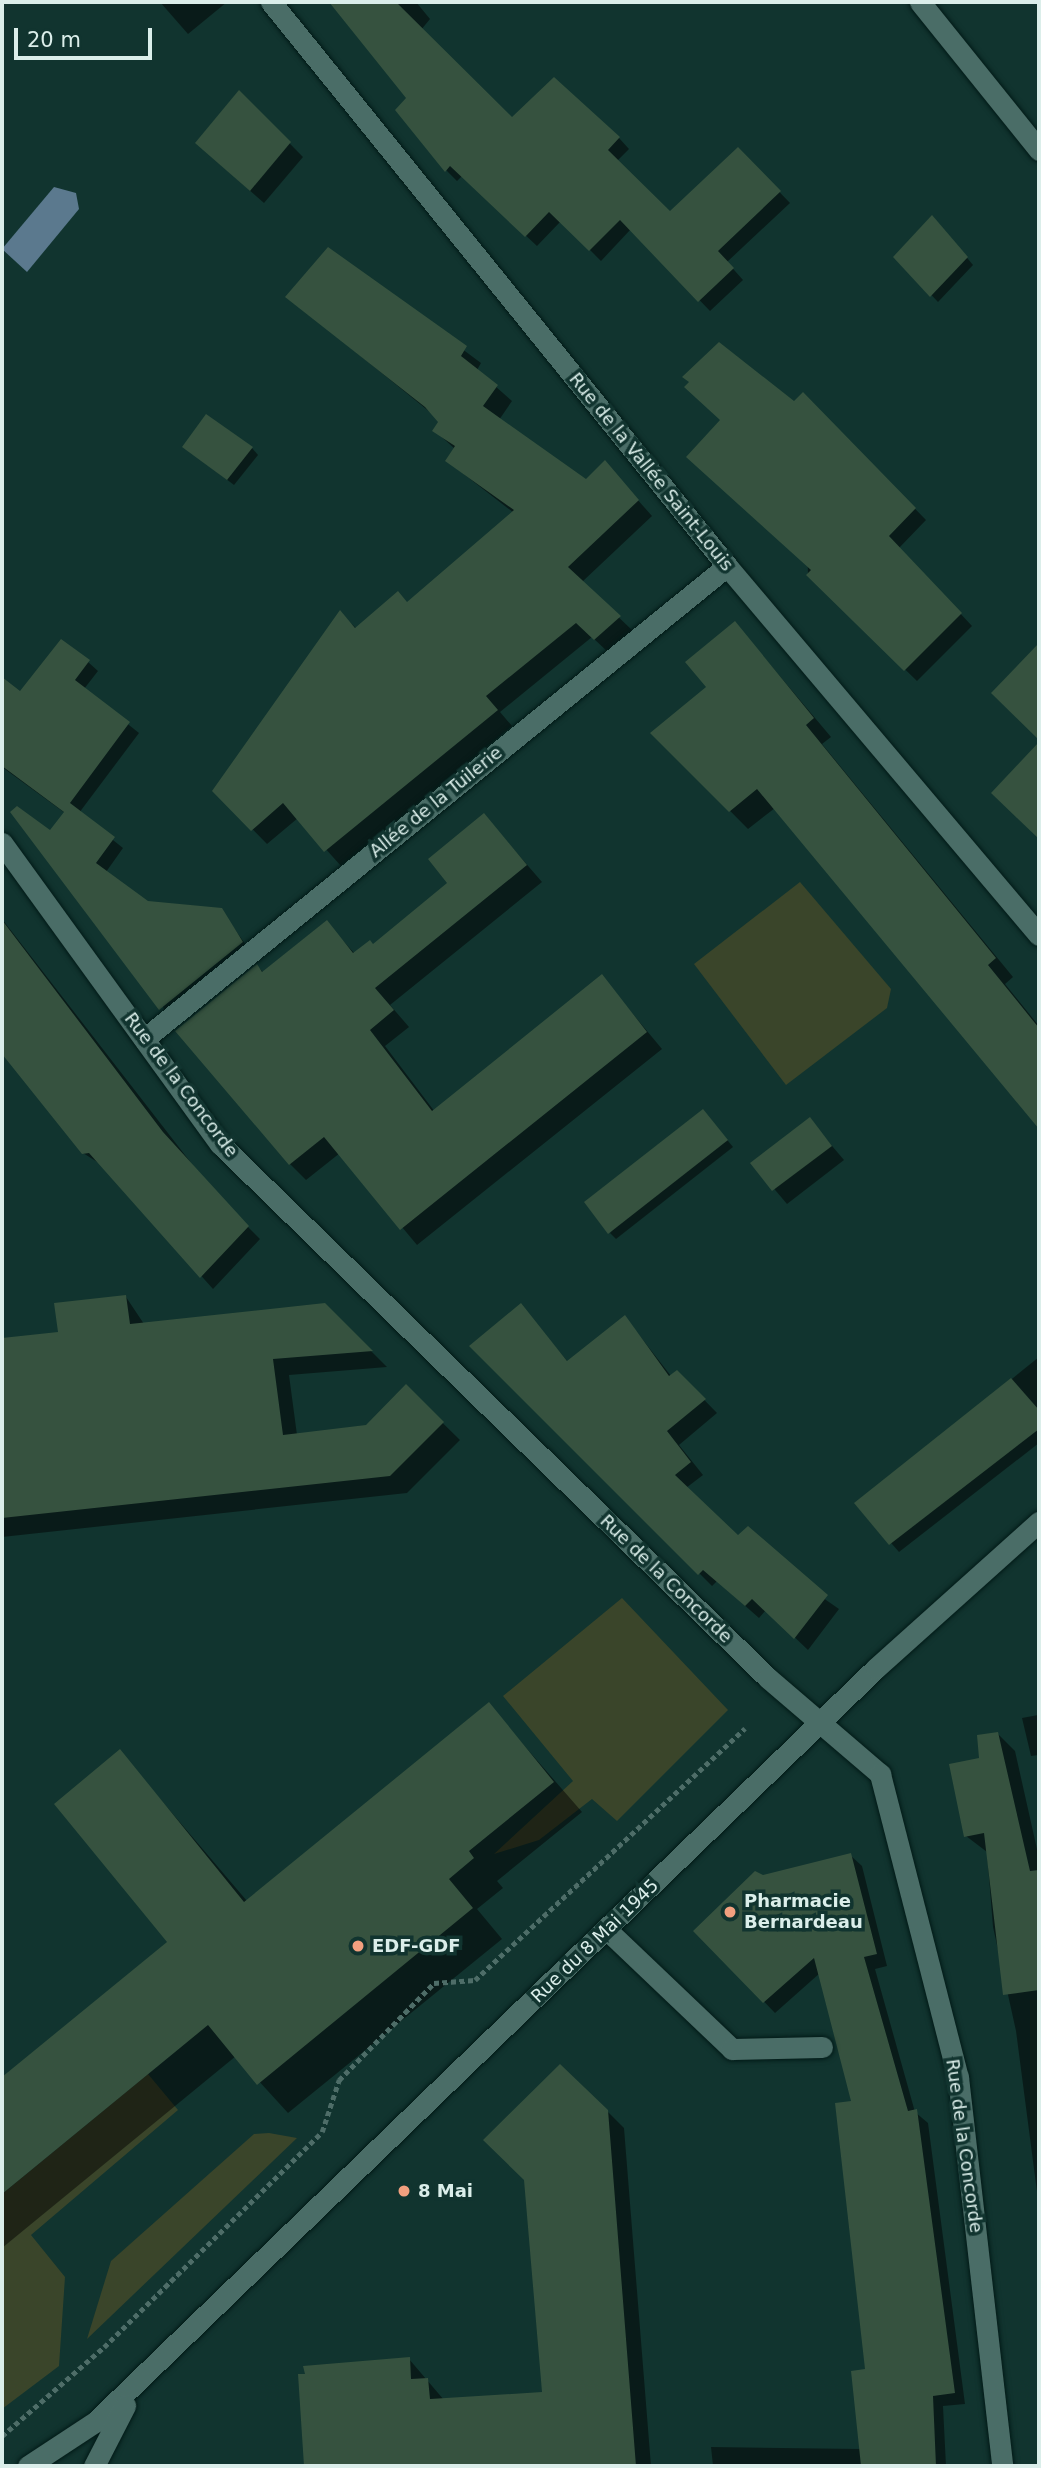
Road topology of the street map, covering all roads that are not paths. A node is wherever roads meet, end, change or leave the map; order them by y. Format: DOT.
graph roads {
  1 [pos="271,2"];
  2 [pos="920,2"];
  3 [pos="1039,150"];
  4 [pos="727,566"];
  5 [pos="2,843"];
  6 [pos="1039,935"];
  7 [pos="144,1039"];
  8 [pos="1039,1522"];
  9 [pos="820,1722"];
  10 [pos="606,1929"];
  11 [pos="822,2047"];
  12 [pos="156,2365"];
  13 [pos="28,2466"];
  14 [pos="94,2466"];
  15 [pos="1002,2466"];
  1 -- 4 [label="street, Rue de la Vallée Saint-Louis"];
  2 -- 3 [label="street"];
  4 -- 6 [label="street, Rue de la Vallée Saint-Louis"];
  4 -- 7 [label="street, Allée de la Tuilerie"];
  5 -- 7 [label="street, Rue de la Concorde"];
  7 -- 9 [label="street, Rue de la Concorde"];
  8 -- 9 [label="street, Rue du 8 Mai 1945"];
  9 -- 10 [label="street, Rue du 8 Mai 1945"];
  9 -- 15 [label="street, Rue de la Concorde"];
  10 -- 11 [label="street"];
  10 -- 12 [label="street, Rue du 8 Mai 1945"];
  12 -- 13 [label="street, Rue du 8 Mai 1945"];
  12 -- 14 [label="street, Rue du 8 Mai 1945"];
}
